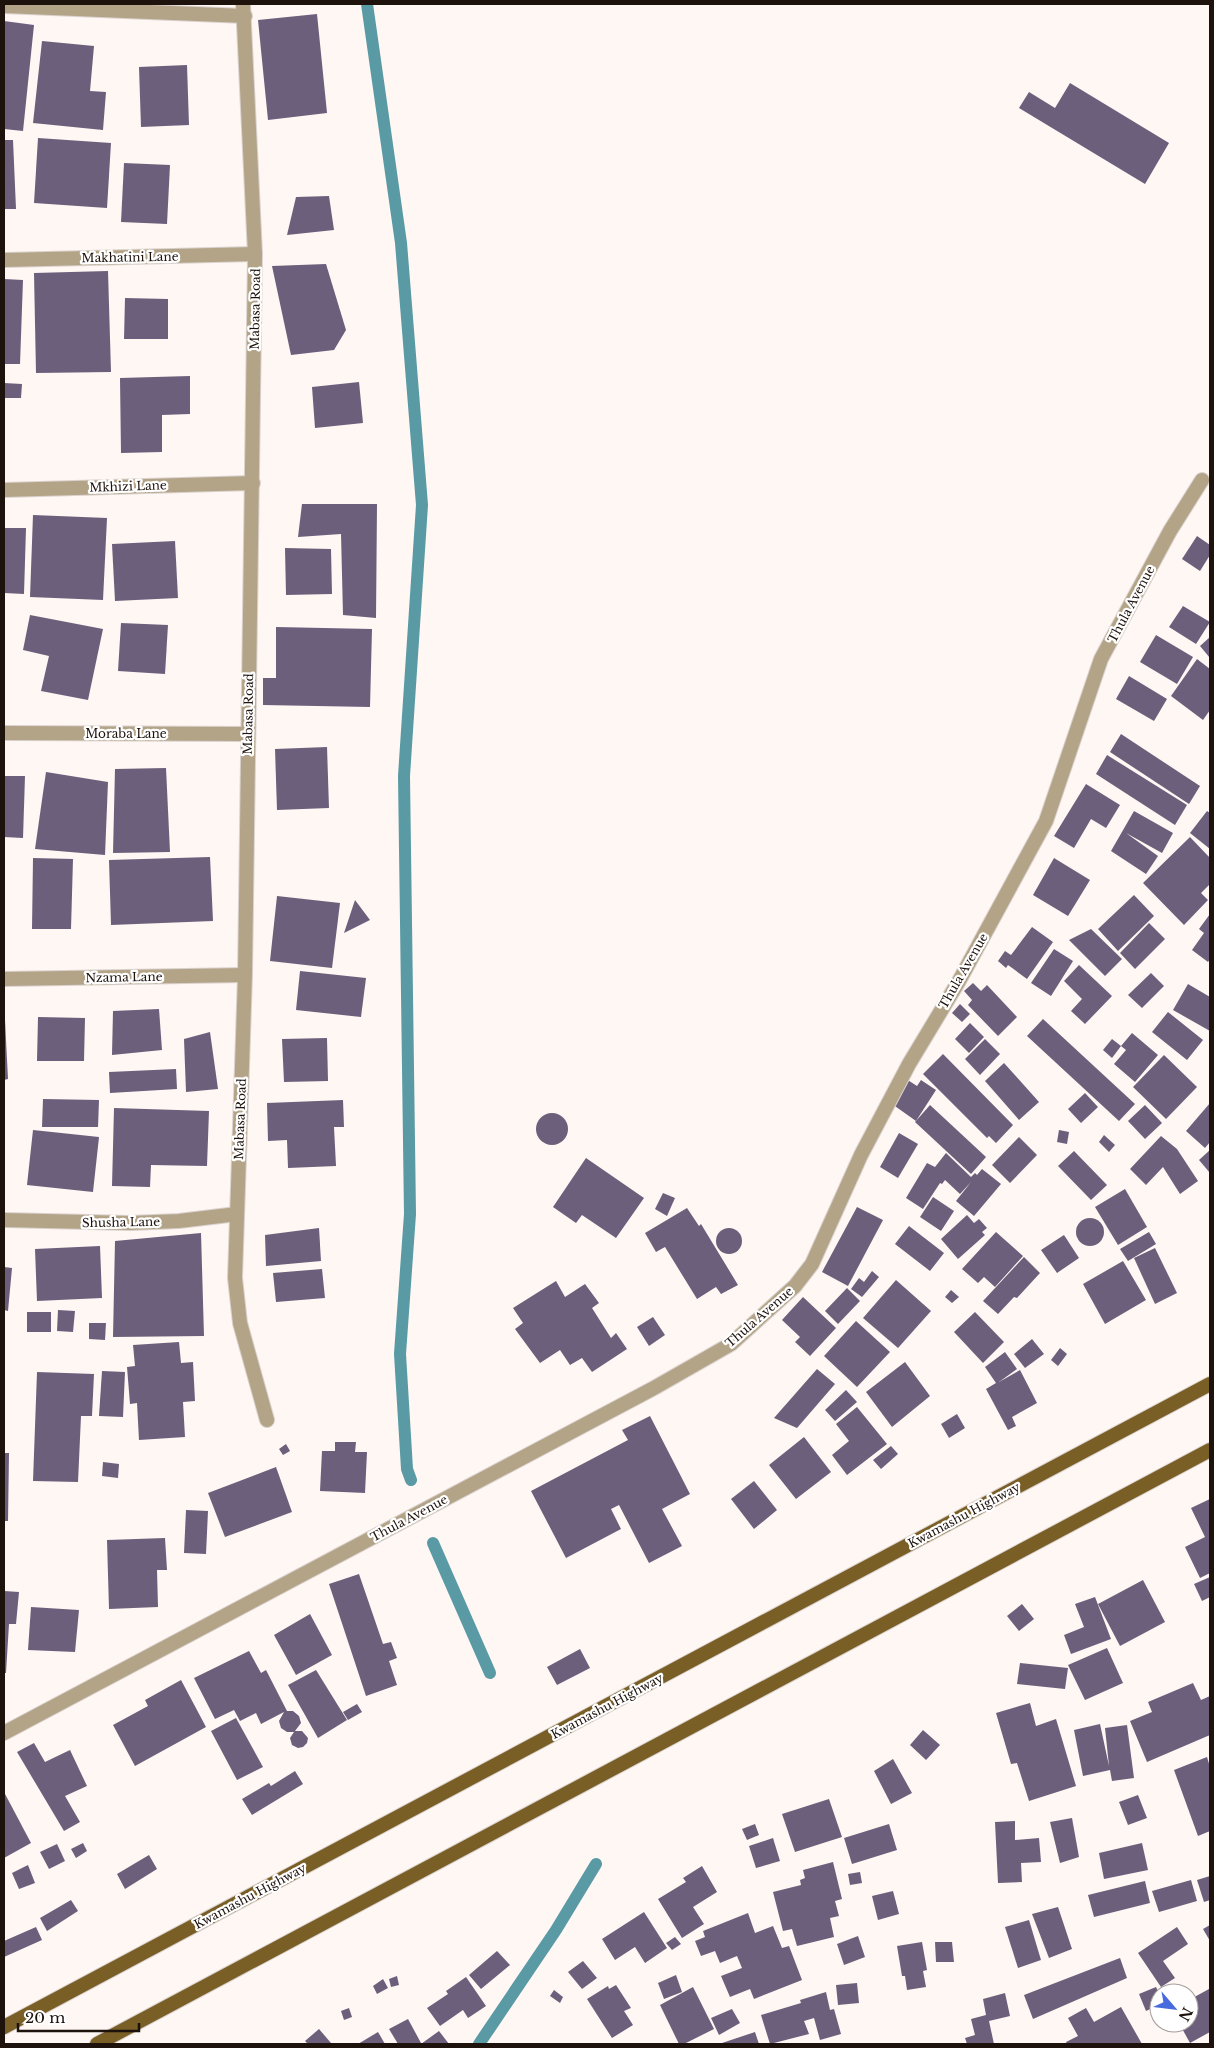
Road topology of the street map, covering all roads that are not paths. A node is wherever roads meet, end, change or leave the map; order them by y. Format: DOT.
graph roads {
  1 [pos="4,6"];
  2 [pos="244,10"];
  3 [pos="255,254"];
  4 [pos="4,260"];
  5 [pos="1202,480"];
  6 [pos="253,483"];
  7 [pos="4,490"];
  8 [pos="4,733"];
  9 [pos="248,734"];
  10 [pos="245,975"];
  11 [pos="4,979"];
  12 [pos="237,1214"];
  13 [pos="4,1220"];
  14 [pos="1210,1384"];
  15 [pos="267,1420"];
  16 [pos="1210,1450"];
  17 [pos="4,1733"];
  18 [pos="4,2028"];
  19 [pos="97,2044"];
  1 -- 2 [label="street"];
  2 -- 3 [label="street, Mabasa Road"];
  3 -- 4 [label="street, Makhatini Lane"];
  3 -- 6 [label="street, Mabasa Road"];
  5 -- 17 [label="street, Thula Avenue"];
  6 -- 7 [label="street, Mkhizi Lane"];
  6 -- 9 [label="street, Mabasa Road"];
  8 -- 9 [label="street, Moraba Lane"];
  9 -- 10 [label="street, Mabasa Road"];
  10 -- 11 [label="street, Nzama Lane"];
  10 -- 12 [label="street, Mabasa Road"];
  12 -- 13 [label="street, Shusha Lane"];
  12 -- 15 [label="street, Mabasa Road"];
  14 -- 18 [label="main road, Kwamashu Highway"];
  16 -- 19 [label="main road"];
}
